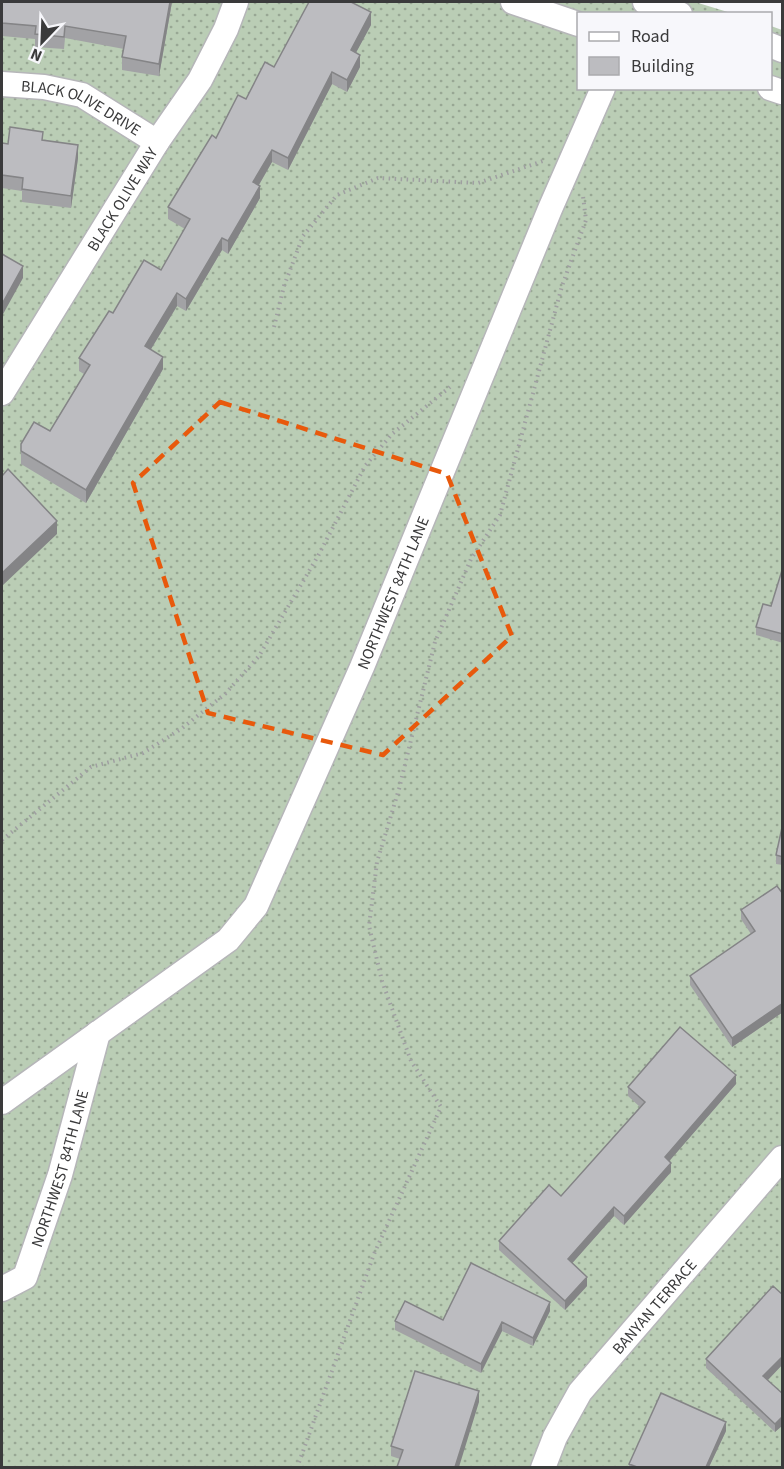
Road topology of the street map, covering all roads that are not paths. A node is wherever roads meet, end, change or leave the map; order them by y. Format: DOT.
graph roads {
  1 [pos="236,2"];
  2 [pos="513,2"];
  3 [pos="645,2"];
  4 [pos="674,12"];
  5 [pos="577,23"];
  6 [pos="2,84"];
  7 [pos="602,90"];
  8 [pos="157,142"];
  9 [pos="2,393"];
  10 [pos="98,1033"];
  11 [pos="2,1102"];
  12 [pos="783,1158"];
  13 [pos="2,1288"];
  14 [pos="543,1467"];
  1 -- 8 [label="street, BLACK OLIVE WAY"];
  2 -- 5 [label="street"];
  3 -- 4 [label="street"];
  6 -- 8 [label="street, BLACK OLIVE DRIVE"];
  7 -- 10 [label="street, NORTHWEST 84TH LANE"];
  8 -- 9 [label="street, BLACK OLIVE WAY"];
  10 -- 11 [label="street, NORTHWEST 84TH LANE"];
  10 -- 13 [label="street, NORTHWEST 84TH LANE"];
  12 -- 14 [label="street, BANYAN TERRACE"];
}
